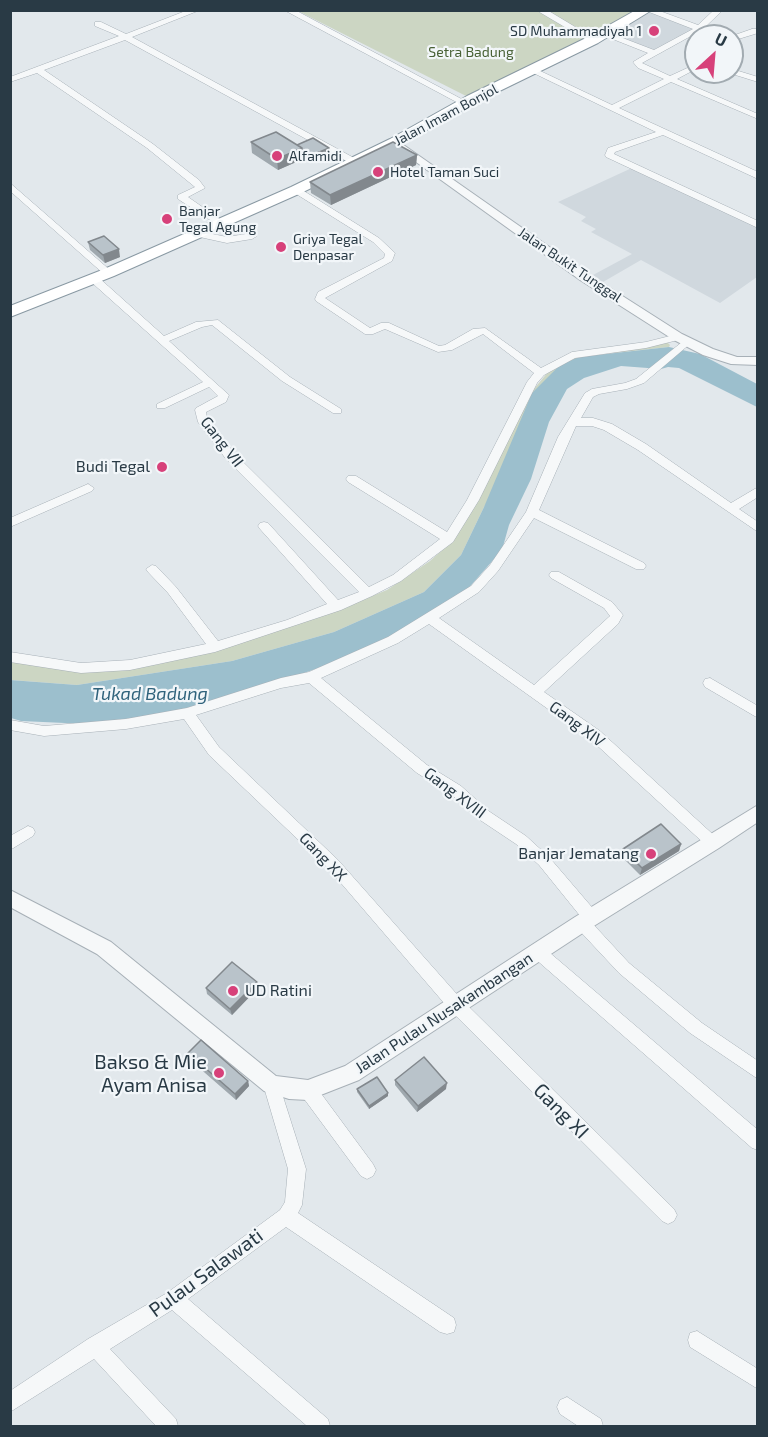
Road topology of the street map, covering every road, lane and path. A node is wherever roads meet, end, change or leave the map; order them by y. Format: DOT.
graph roads {
  1 [pos="165,10"];
  2 [pos="196,10"];
  3 [pos="288,10"];
  4 [pos="540,10"];
  5 [pos="647,10"];
  6 [pos="719,10"];
  7 [pos="178,17"];
  8 [pos="98,24"];
  9 [pos="685,24"];
  10 [pos="704,24"];
  11 [pos="754,31"];
  12 [pos="744,35"];
  13 [pos="124,36"];
  14 [pos="599,37"];
  15 [pos="684,37"];
  16 [pos="655,53"];
  17 [pos="38,70"];
  18 [pos="531,70"];
  19 [pos="684,73"];
  20 [pos="10,80"];
  21 [pos="671,80"];
  22 [pos="465,103"];
  23 [pos="612,108"];
  24 [pos="758,117"];
  25 [pos="663,132"];
  26 [pos="395,142"];
  27 [pos="352,162"];
  28 [pos="758,176"];
  29 [pos="10,186"];
  30 [pos="296,190"];
  31 [pos="221,224"];
  32 [pos="758,225"];
  33 [pos="198,234"];
  34 [pos="252,236"];
  35 [pos="101,276"];
  36 [pos="10,312"];
  37 [pos="162,340"];
  38 [pos="682,342"];
  39 [pos="758,361"];
  40 [pos="540,373"];
  41 [pos="211,382"];
  42 [pos="160,406"];
  43 [pos="338,411"];
  44 [pos="574,422"];
  45 [pos="352,479"];
  46 [pos="88,488"];
  47 [pos="758,491"];
  48 [pos="731,509"];
  49 [pos="532,512"];
  50 [pos="10,523"];
  51 [pos="264,526"];
  52 [pos="758,528"];
  53 [pos="448,539"];
  54 [pos="640,566"];
  55 [pos="152,569"];
  56 [pos="555,575"];
  57 [pos="368,594"];
  58 [pos="337,607"];
  59 [pos="430,618"];
  60 [pos="215,647"];
  61 [pos="10,657"];
  62 [pos="311,677"];
  63 [pos="710,682"];
  64 [pos="535,692"];
  65 [pos="187,713"];
  66 [pos="758,713"];
  67 [pos="10,725"];
  68 [pos="758,812"];
  69 [pos="28,832"];
  70 [pos="713,843"];
  71 [pos="10,844"];
  72 [pos="10,898"];
  73 [pos="586,920"];
  74 [pos="538,952"];
  75 [pos="456,1005"];
  76 [pos="758,1071"];
  77 [pos="271,1084"];
  78 [pos="308,1090"];
  79 [pos="758,1142"];
  80 [pos="367,1170"];
  81 [pos="668,1215"];
  82 [pos="286,1216"];
  83 [pos="173,1299"];
  84 [pos="447,1325"];
  85 [pos="697,1340"];
  86 [pos="95,1346"];
  87 [pos="758,1380"];
  88 [pos="10,1402"];
  89 [pos="567,1407"];
  90 [pos="169,1426"];
  91 [pos="321,1426"];
  92 [pos="594,1426"];
  1 -- 7 [label="street"];
  2 -- 7 [label="street"];
  3 -- 22 [label="street"];
  4 -- 14 [label="street"];
  5 -- 9 [label="street"];
  5 -- 14 [label="highway, Jalan Imam Bonjol"];
  6 -- 10 [label="street"];
  7 -- 13 [label="street"];
  8 -- 13 [label="street"];
  11 -- 12 [label="street"];
  13 -- 17 [label="street"];
  13 -- 27 [label="street"];
  14 -- 16 [label="street"];
  14 -- 18 [label="highway, Jalan Imam Bonjol"];
  15 -- 16 [label="street"];
  16 -- 21 [label="street"];
  17 -- 20 [label="street"];
  17 -- 31 [label="street"];
  18 -- 22 [label="highway, Jalan Imam Bonjol"];
  18 -- 23 [label="street"];
  19 -- 21 [label="street"];
  21 -- 23 [label="street"];
  21 -- 24 [label="street"];
  22 -- 26 [label="highway, Jalan Imam Bonjol"];
  23 -- 25 [label="street"];
  25 -- 28 [label="street"];
  25 -- 32 [label="street"];
  26 -- 27 [label="highway, Jalan Imam Bonjol"];
  26 -- 38 [label="street, Jalan Bukit Tunggal"];
  27 -- 30 [label="highway, Jalan Imam Bonjol"];
  29 -- 35 [label="street"];
  30 -- 31 [label="highway, Jalan Imam Bonjol"];
  30 -- 40 [label="street"];
  31 -- 33 [label="highway, Jalan Imam Bonjol"];
  33 -- 34 [label="street"];
  33 -- 35 [label="highway, Jalan Imam Bonjol"];
  35 -- 36 [label="highway, Jalan Imam Bonjol"];
  35 -- 37 [label="street"];
  37 -- 41 [label="street"];
  37 -- 43 [label="street"];
  38 -- 39 [label="street, Jalan Bukit Tunggal"];
  38 -- 40 [label="street"];
  38 -- 44 [label="street"];
  40 -- 53 [label="street"];
  41 -- 42 [label="street"];
  41 -- 57 [label="street, Gang VII"];
  44 -- 48 [label="street"];
  44 -- 49 [label="street"];
  45 -- 53 [label="street"];
  46 -- 50 [label="street"];
  47 -- 48 [label="street"];
  48 -- 52 [label="street"];
  49 -- 54 [label="street"];
  49 -- 59 [label="street"];
  51 -- 58 [label="street"];
  53 -- 57 [label="street"];
  55 -- 60 [label="street"];
  56 -- 64 [label="street"];
  57 -- 58 [label="street"];
  58 -- 60 [label="street"];
  59 -- 62 [label="street"];
  59 -- 64 [label="street, Gang XIV"];
  60 -- 61 [label="street"];
  62 -- 65 [label="street"];
  62 -- 73 [label="street, Gang XVIII"];
  63 -- 66 [label="street"];
  64 -- 70 [label="street, Gang XIV"];
  65 -- 67 [label="street"];
  65 -- 75 [label="street, Gang XX"];
  68 -- 70 [label="street, Jalan Pulau Nusakambangan"];
  69 -- 71 [label="street"];
  70 -- 73 [label="street, Jalan Pulau Nusakambangan"];
  72 -- 77 [label="street, Jalan Pulau Nusakambangan"];
  73 -- 74 [label="street, Jalan Pulau Nusakambangan"];
  73 -- 76 [label="street, Gang XVIII"];
  74 -- 75 [label="street, Jalan Pulau Nusakambangan"];
  74 -- 79 [label="street"];
  75 -- 78 [label="street, Jalan Pulau Nusakambangan"];
  75 -- 81 [label="street, Gang XI"];
  77 -- 78 [label="street, Jalan Pulau Nusakambangan"];
  77 -- 82 [label="street"];
  78 -- 80 [label="street"];
  82 -- 83 [label="street, Pulau Salawati"];
  82 -- 84 [label="street"];
  83 -- 86 [label="street, Pulau Salawati"];
  83 -- 91 [label="street"];
  85 -- 87 [label="street"];
  86 -- 88 [label="street, Pulau Salawati"];
  86 -- 90 [label="street"];
  89 -- 92 [label="street"];
}
